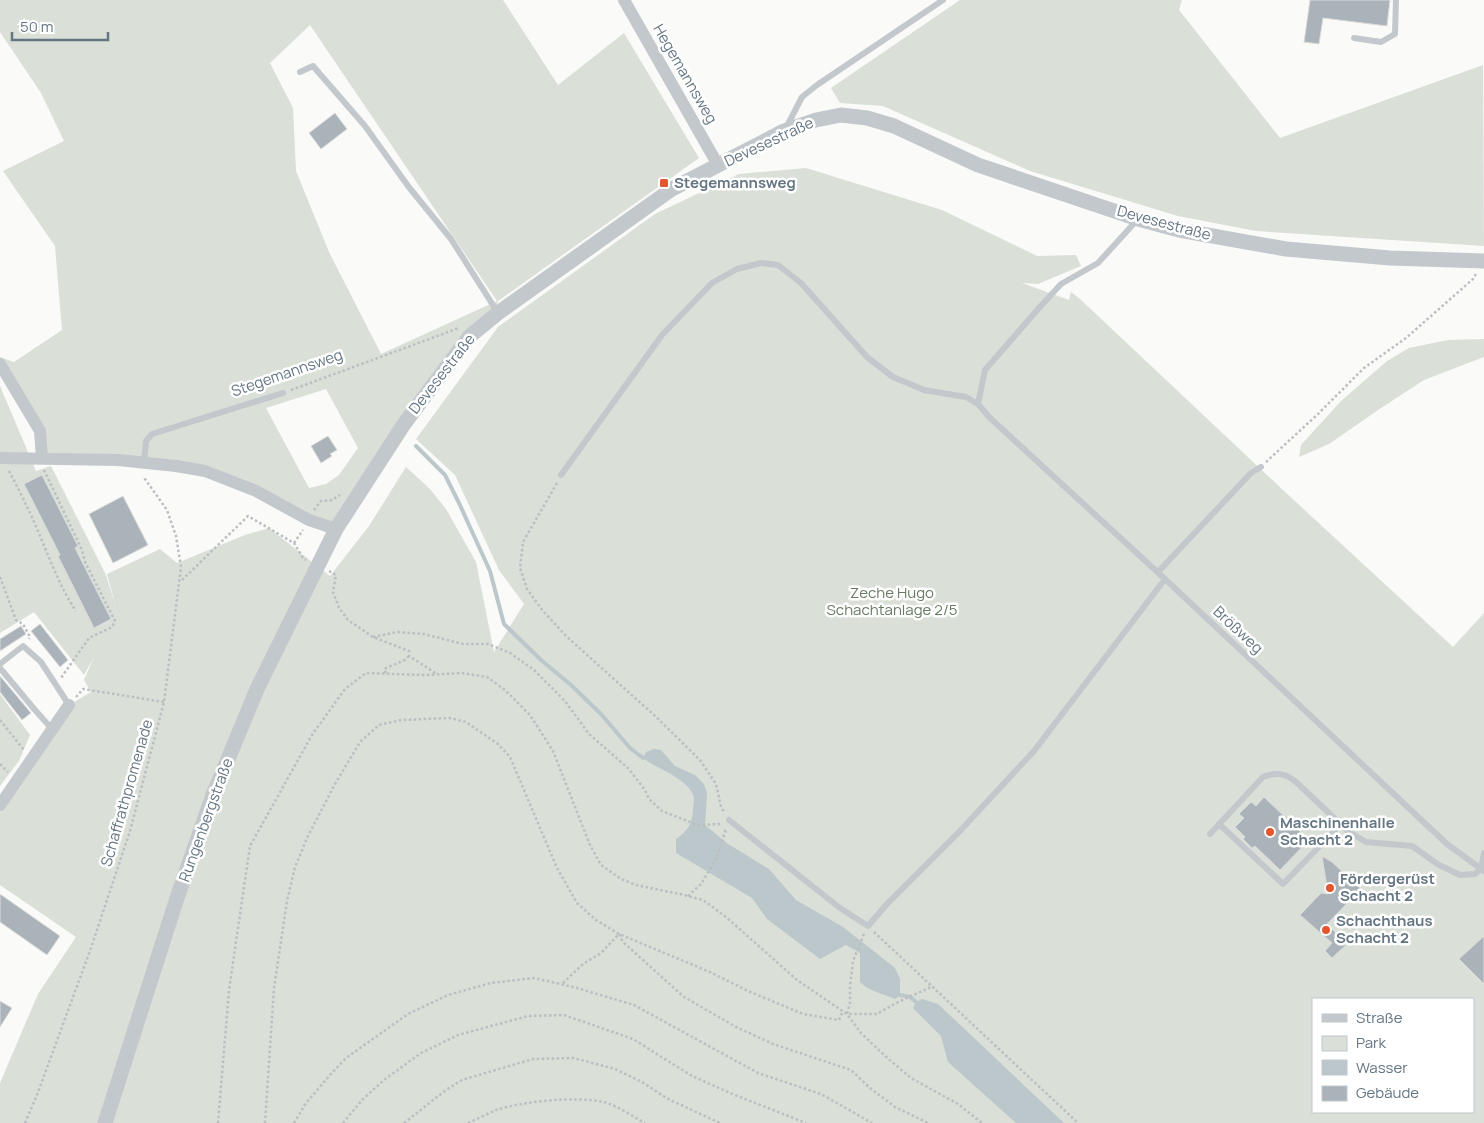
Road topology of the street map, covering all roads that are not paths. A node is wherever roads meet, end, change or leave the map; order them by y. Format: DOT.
graph roads {
  1 [pos="624,0"];
  2 [pos="943,0"];
  3 [pos="1396,0"];
  4 [pos="1354,38"];
  5 [pos="300,72"];
  6 [pos="784,131"];
  7 [pos="718,165"];
  8 [pos="1138,218"];
  9 [pos="1482,265"];
  10 [pos="498,313"];
  11 [pos="0,364"];
  12 [pos="283,393"];
  13 [pos="978,404"];
  14 [pos="1,458"];
  15 [pos="40,458"];
  16 [pos="144,464"];
  17 [pos="1261,467"];
  18 [pos="562,475"];
  19 [pos="336,529"];
  20 [pos="1158,572"];
  21 [pos="1165,579"];
  22 [pos="0,664"];
  23 [pos="0,668"];
  24 [pos="69,705"];
  25 [pos="52,729"];
  26 [pos="0,805"];
  27 [pos="730,820"];
  28 [pos="1219,824"];
  29 [pos="1341,824"];
  30 [pos="1210,834"];
  31 [pos="1484,853"];
  32 [pos="1483,870"];
  33 [pos="105,1123"];
  1 -- 7 [label="street, Hegemannsweg"];
  2 -- 6 [label="lane"];
  3 -- 4 [label="lane"];
  5 -- 10 [label="lane"];
  6 -- 7 [label="street, Devesestraße"];
  6 -- 8 [label="street, Devesestraße"];
  7 -- 10 [label="street, Devesestraße"];
  8 -- 9 [label="street, Devesestraße"];
  8 -- 13 [label="lane"];
  10 -- 19 [label="street, Devesestraße"];
  11 -- 15 [label="street"];
  12 -- 16 [label="lane, Stegemannsweg"];
  13 -- 18 [label="lane"];
  13 -- 20 [label="lane, Brößweg"];
  14 -- 15 [label="street"];
  15 -- 16 [label="street"];
  16 -- 19 [label="street"];
  17 -- 20 [label="lane"];
  19 -- 33 [label="street, Rungenbergstraße"];
  20 -- 21 [label="lane, Brößweg"];
  21 -- 27 [label="lane"];
  21 -- 32 [label="lane, Brößweg"];
  22 -- 24 [label="lane"];
  23 -- 25 [label="lane"];
  24 -- 25 [label="street"];
  25 -- 26 [label="street"];
  28 -- 29 [label="lane"];
  28 -- 29 [label="lane"];
  28 -- 30 [label="lane"];
  29 -- 32 [label="lane"];
  31 -- 32 [label="lane"];
}
